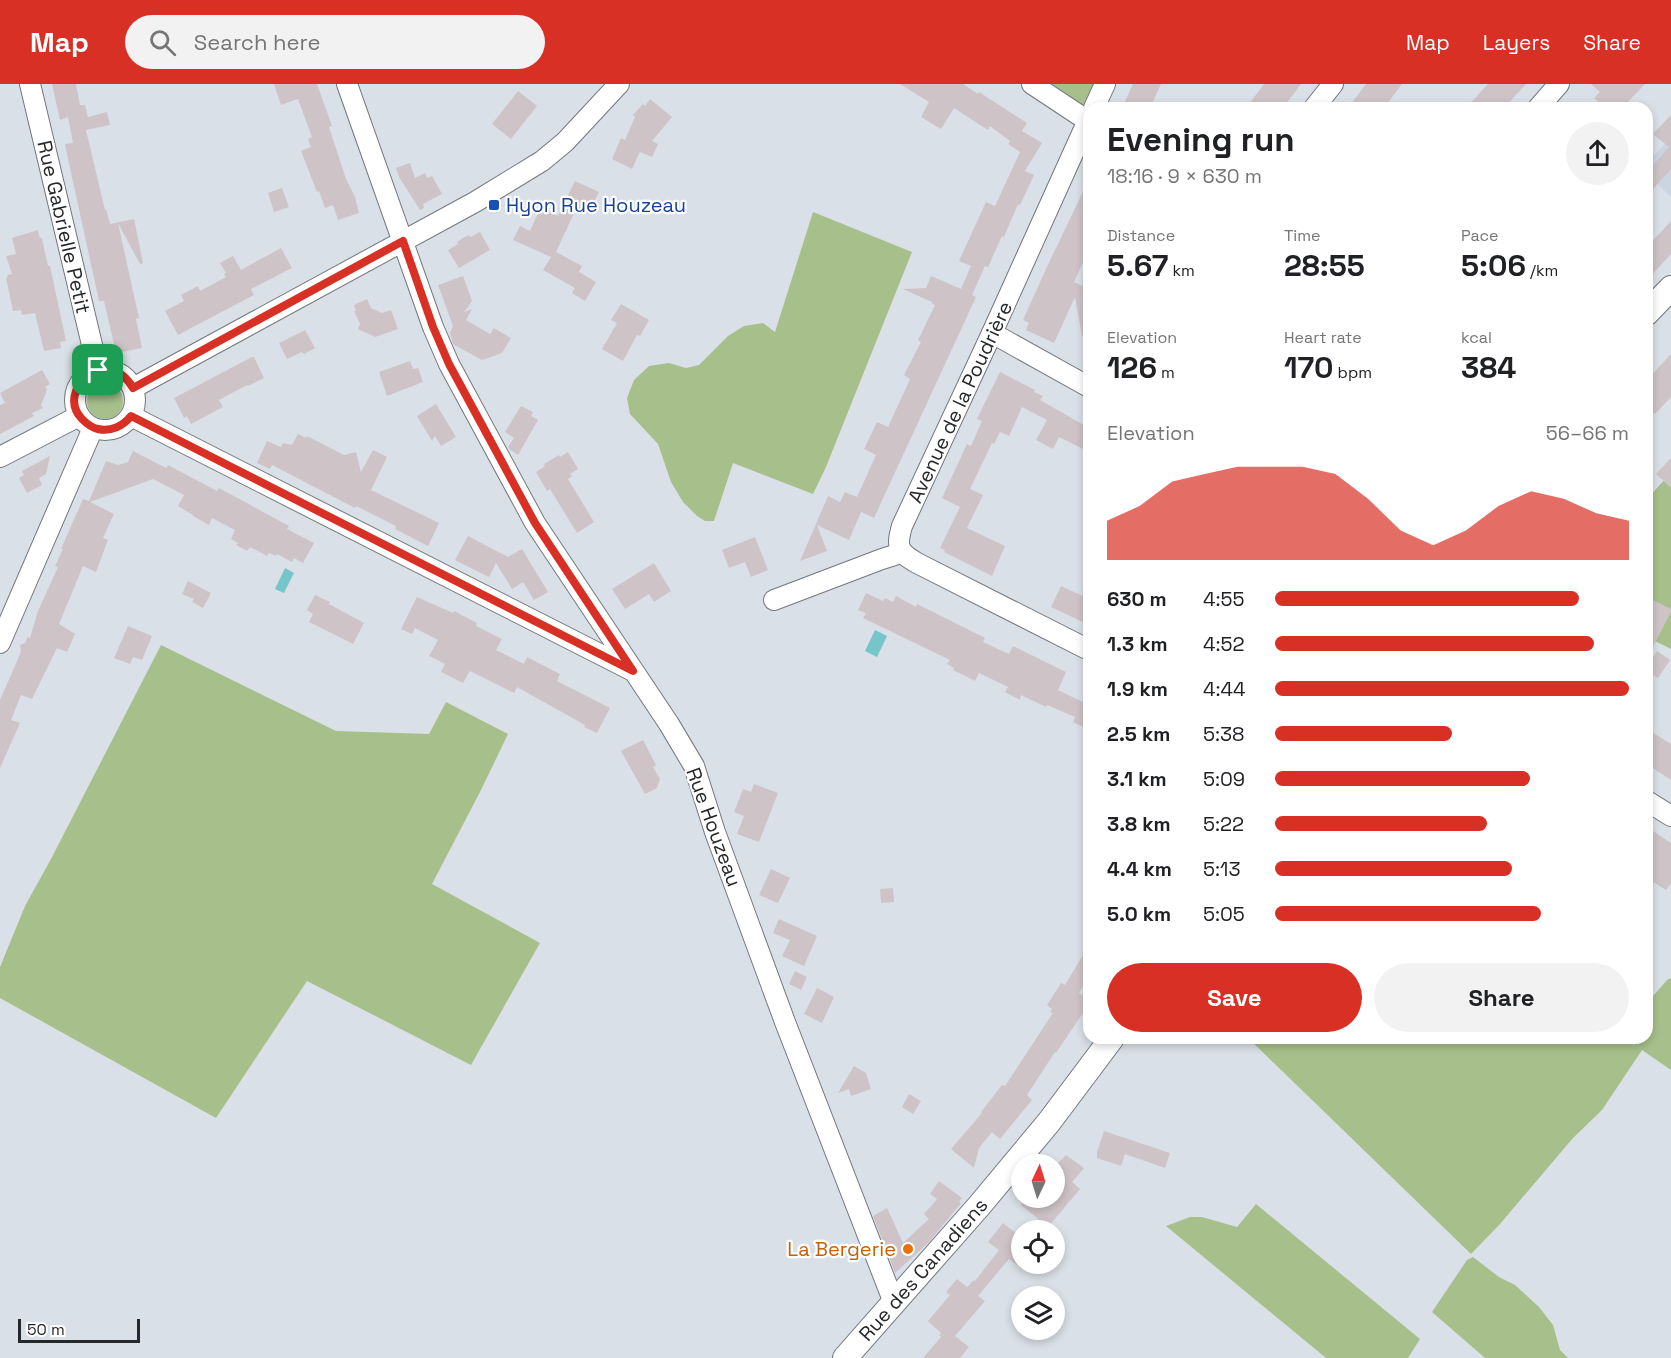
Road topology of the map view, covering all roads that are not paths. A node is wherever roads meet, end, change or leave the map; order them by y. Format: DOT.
graph roads {
  1 [pos="30,84"];
  2 [pos="347,84"];
  3 [pos="619,84"];
  4 [pos="1032,84"];
  5 [pos="1105,84"];
  6 [pos="1333,84"];
  7 [pos="1559,84"];
  8 [pos="1097,102"];
  9 [pos="1319,102"];
  10 [pos="1543,102"];
  11 [pos="1083,112"];
  12 [pos="1083,132"];
  13 [pos="403,241"];
  14 [pos="1671,288"];
  15 [pos="1653,307"];
  16 [pos="992,333"];
  17 [pos="98,370"];
  18 [pos="1083,384"];
  19 [pos="133,388"];
  20 [pos="131,416"];
  21 [pos="86,422"];
  22 [pos="0,457"];
  23 [pos="901,553"];
  24 [pos="774,600"];
  25 [pos="0,643"];
  26 [pos="1083,647"];
  27 [pos="633,671"];
  28 [pos="1653,805"];
  29 [pos="1671,816"];
  30 [pos="1108,1044"];
  31 [pos="894,1303"];
  32 [pos="847,1357"];
  1 -- 17 [label="street, Rue Gabrielle Petit"];
  2 -- 13 [label="street, Rue Houzeau"];
  3 -- 13 [label="street"];
  4 -- 11 [label="street"];
  5 -- 8 [label="street, Avenue de la Poudrière"];
  6 -- 9 [label="street"];
  7 -- 10 [label="street"];
  12 -- 16 [label="street, Avenue de la Poudrière"];
  13 -- 19 [label="street"];
  13 -- 27 [label="street, Rue Houzeau"];
  14 -- 15 [label="street"];
  16 -- 18 [label="street"];
  16 -- 23 [label="street, Avenue de la Poudrière"];
  17 -- 19 [label="street"];
  17 -- 21 [label="street"];
  19 -- 20 [label="street"];
  20 -- 21 [label="street"];
  20 -- 27 [label="street"];
  21 -- 22 [label="street"];
  21 -- 25 [label="street"];
  23 -- 24 [label="street"];
  23 -- 26 [label="street"];
  27 -- 31 [label="street, Rue Houzeau"];
  28 -- 29 [label="street"];
  30 -- 31 [label="street, Rue des Canadiens"];
  31 -- 32 [label="street, Rue des Canadiens"];
}
